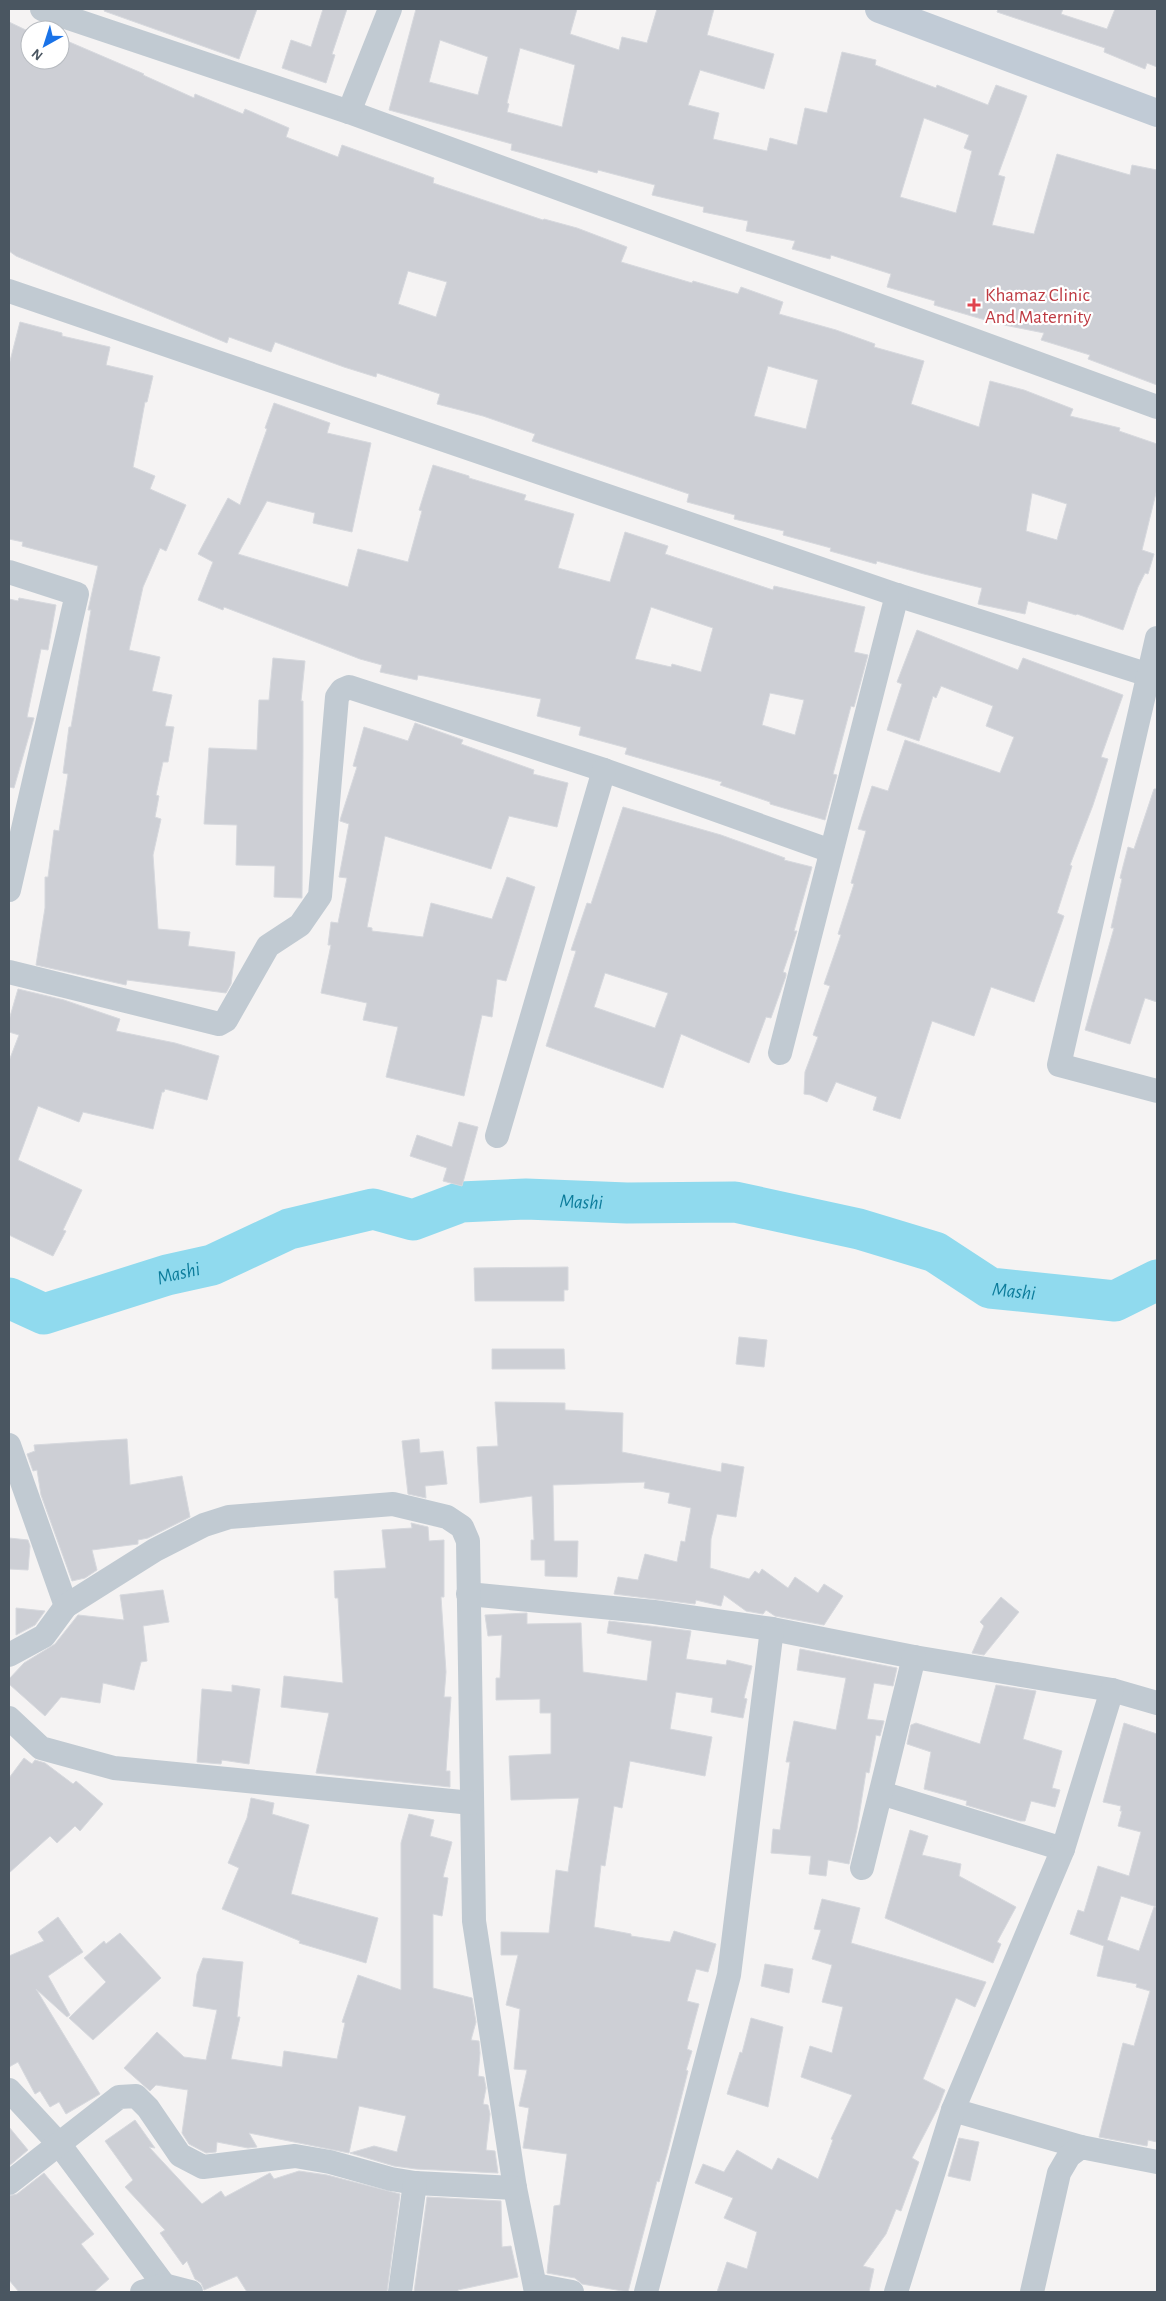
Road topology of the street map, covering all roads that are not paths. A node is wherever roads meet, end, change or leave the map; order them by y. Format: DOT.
graph roads {
  1 [pos="42,9"];
  2 [pos="390,9"];
  3 [pos="879,9"];
  4 [pos="349,112"];
  5 [pos="1157,113"];
  6 [pos="9,291"];
  7 [pos="1157,407"];
  8 [pos="9,572"];
  9 [pos="897,595"];
  10 [pos="1157,638"];
  11 [pos="1149,674"];
  12 [pos="604,770"];
  13 [pos="831,851"];
  14 [pos="9,890"];
  15 [pos="9,972"];
  16 [pos="780,1053"];
  17 [pos="1157,1091"];
  18 [pos="497,1136"];
  19 [pos="9,1445"];
  20 [pos="468,1594"];
  21 [pos="66,1606"];
  22 [pos="772,1629"];
  23 [pos="9,1655"];
  24 [pos="914,1657"];
  25 [pos="1112,1690"];
  26 [pos="1157,1703"];
  27 [pos="9,1718"];
  28 [pos="881,1793"];
  29 [pos="472,1803"];
  30 [pos="1063,1849"];
  31 [pos="862,1868"];
  32 [pos="9,2090"];
  33 [pos="953,2110"];
  34 [pos="59,2144"];
  35 [pos="1081,2147"];
  36 [pos="1157,2162"];
  37 [pos="9,2183"];
  38 [pos="415,2183"];
  39 [pos="515,2188"];
  40 [pos="153,2289"];
  41 [pos="536,2289"];
  42 [pos="191,2292"];
  43 [pos="400,2292"];
  44 [pos="572,2292"];
  45 [pos="646,2292"];
  46 [pos="896,2292"];
  47 [pos="1032,2292"];
  1 -- 4 [label="street"];
  2 -- 4 [label="street"];
  3 -- 5 [label="street"];
  4 -- 7 [label="street"];
  6 -- 9 [label="street"];
  8 -- 14 [label="street"];
  9 -- 11 [label="street"];
  9 -- 13 [label="street"];
  10 -- 11 [label="street"];
  11 -- 17 [label="street"];
  12 -- 13 [label="street"];
  12 -- 15 [label="street"];
  12 -- 18 [label="street"];
  13 -- 16 [label="street"];
  19 -- 21 [label="street"];
  20 -- 21 [label="street"];
  20 -- 22 [label="street"];
  20 -- 29 [label="street"];
  21 -- 23 [label="street"];
  22 -- 24 [label="street"];
  22 -- 45 [label="street"];
  24 -- 25 [label="street"];
  24 -- 28 [label="street"];
  25 -- 26 [label="street"];
  25 -- 30 [label="street"];
  27 -- 29 [label="street"];
  28 -- 30 [label="street"];
  28 -- 31 [label="street"];
  29 -- 39 [label="street"];
  30 -- 33 [label="street"];
  32 -- 34 [label="street"];
  33 -- 35 [label="street"];
  33 -- 46 [label="street"];
  34 -- 37 [label="street"];
  34 -- 38 [label="street"];
  34 -- 40 [label="street"];
  35 -- 36 [label="street"];
  35 -- 47 [label="street"];
  38 -- 39 [label="street"];
  38 -- 43 [label="street"];
  39 -- 41 [label="street"];
  40 -- 42 [label="street"];
  41 -- 44 [label="street"];
}
